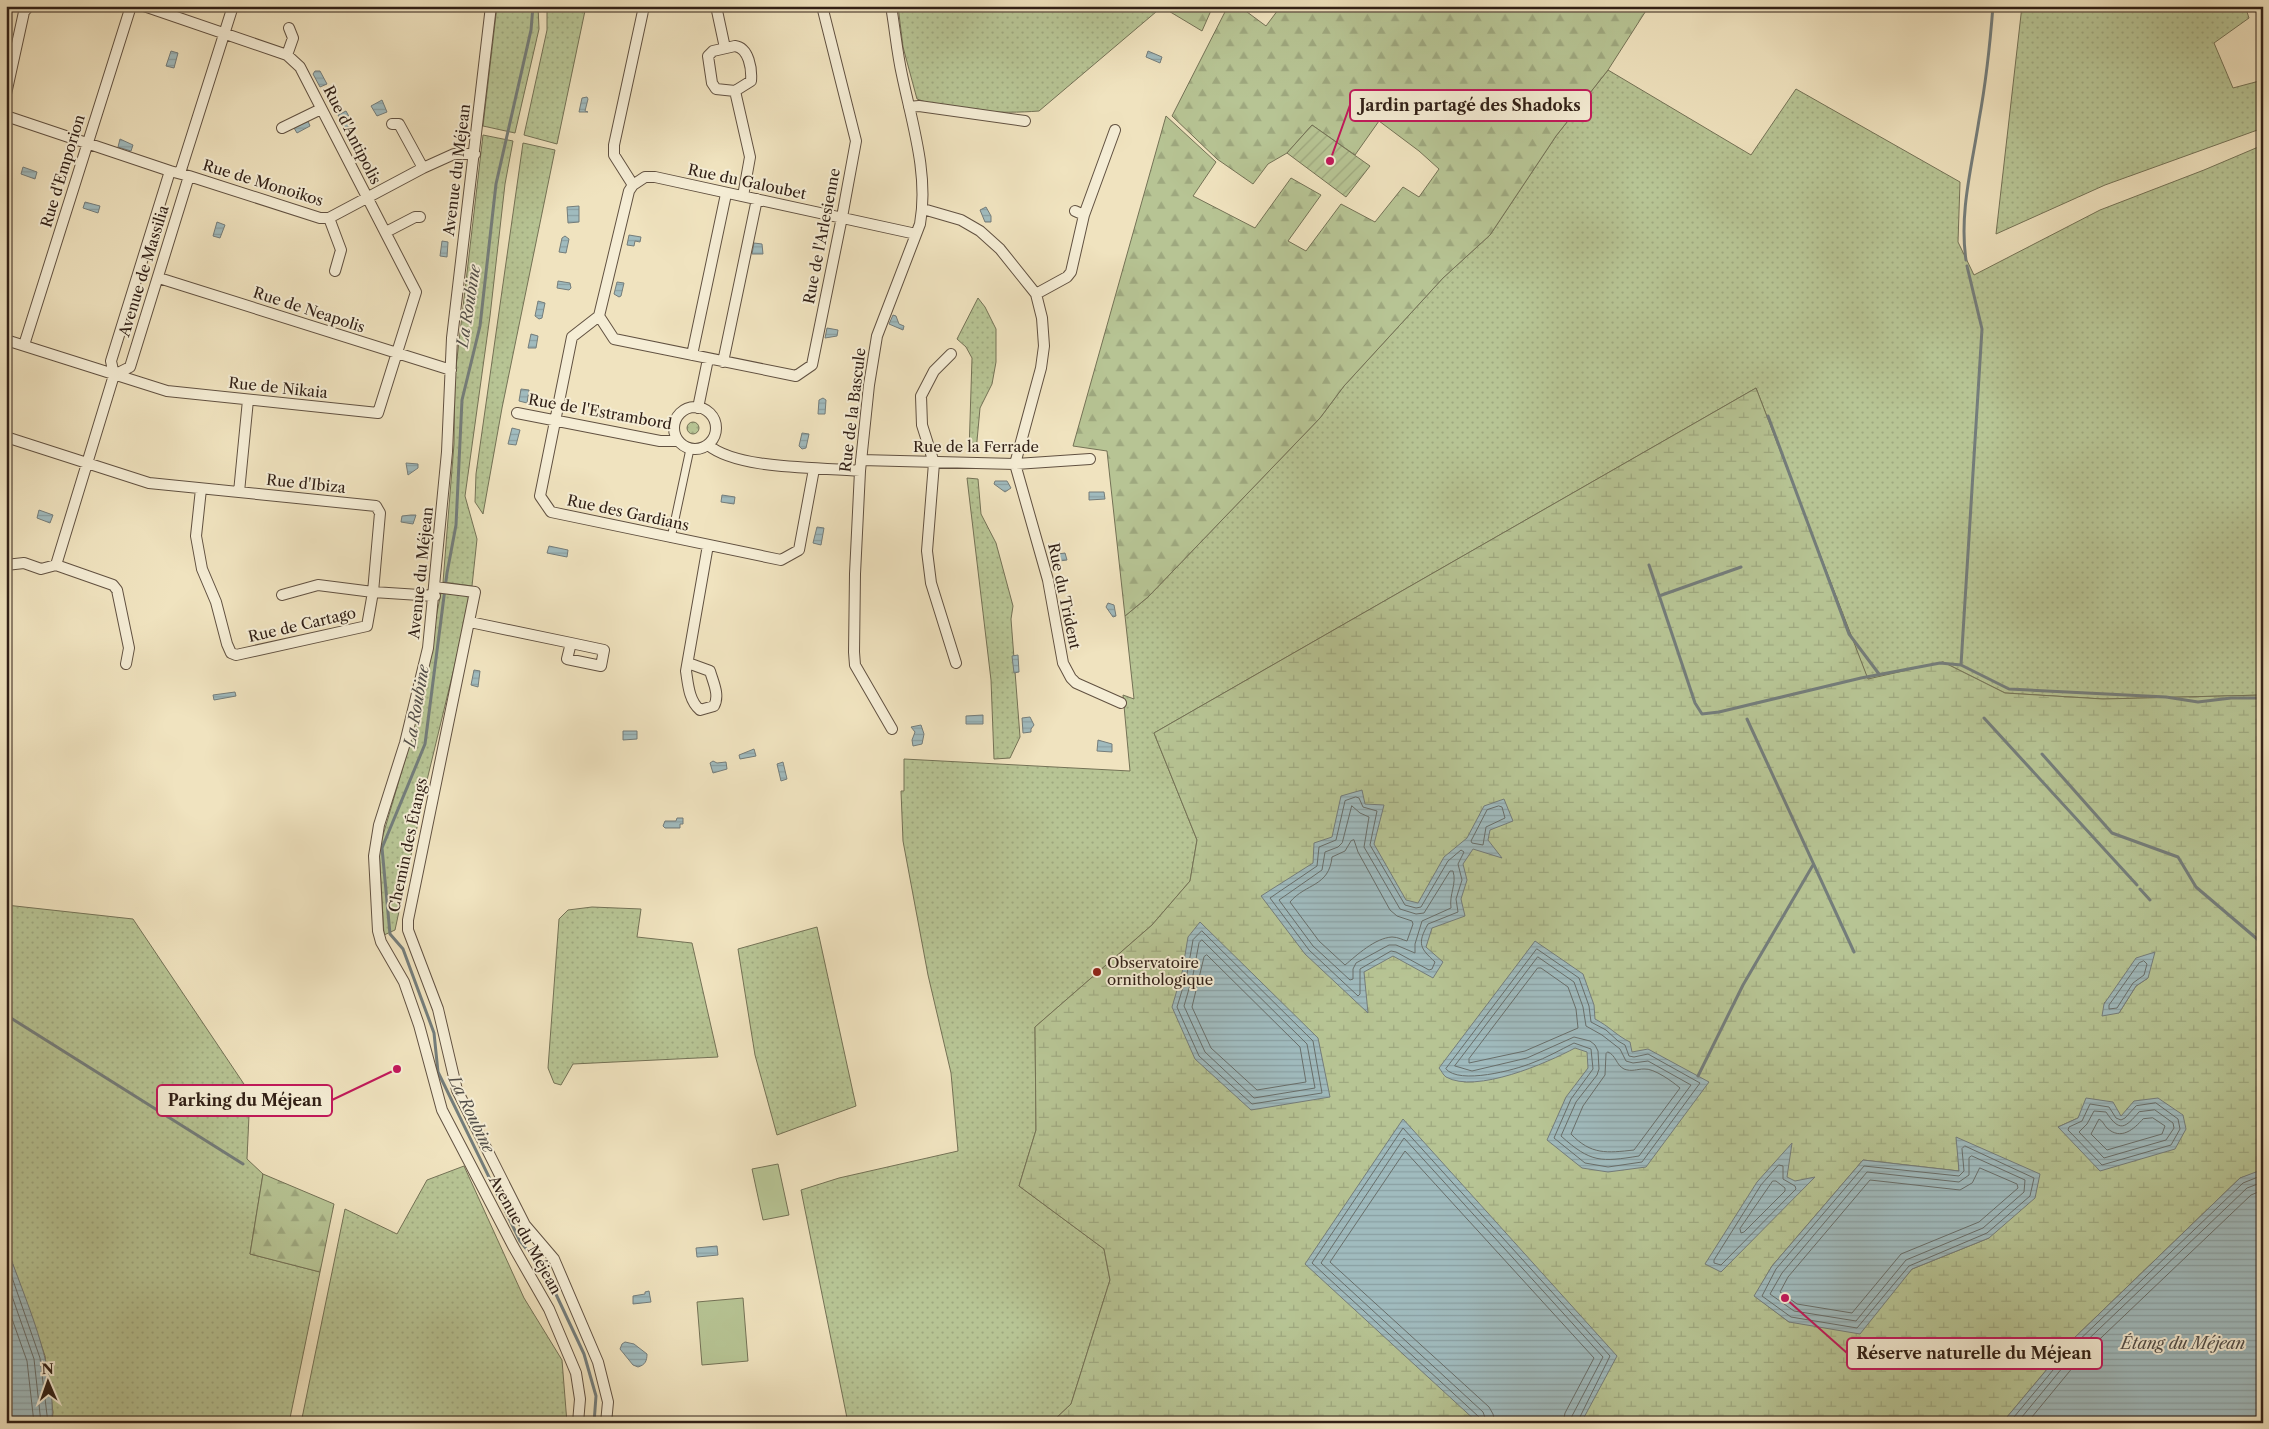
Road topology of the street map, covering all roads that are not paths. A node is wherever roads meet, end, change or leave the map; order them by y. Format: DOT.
graph roads {
  1 [pos="29,6"];
  2 [pos="131,6"];
  3 [pos="144,6"];
  4 [pos="233,6"];
  5 [pos="491,6"];
  6 [pos="646,6"];
  7 [pos="716,6"];
  8 [pos="822,6"];
  9 [pos="891,6"];
  10 [pos="289,28"];
  11 [pos="224,34"];
  12 [pos="725,48"];
  13 [pos="287,55"];
  14 [pos="735,91"];
  15 [pos="6,94"];
  16 [pos="910,107"];
  17 [pos="320,109"];
  18 [pos="6,116"];
  19 [pos="1025,121"];
  20 [pos="392,124"];
  21 [pos="282,128"];
  22 [pos="1115,130"];
  23 [pos="87,142"];
  24 [pos="475,154"];
  25 [pos="423,168"];
  26 [pos="180,173"];
  27 [pos="633,185"];
  28 [pos="726,194"];
  29 [pos="743,196"];
  30 [pos="366,197"];
  31 [pos="757,199"];
  32 [pos="922,210"];
  33 [pos="420,217"];
  34 [pos="842,217"];
  35 [pos="329,218"];
  36 [pos="386,232"];
  37 [pos="916,234"];
  38 [pos="335,271"];
  39 [pos="159,278"];
  40 [pos="1036,294"];
  41 [pos="600,316"];
  42 [pos="6,340"];
  43 [pos="24,345"];
  44 [pos="397,354"];
  45 [pos="951,354"];
  46 [pos="692,355"];
  47 [pos="708,359"];
  48 [pos="723,362"];
  49 [pos="451,370"];
  50 [pos="114,375"];
  51 [pos="248,400"];
  52 [pos="698,408"];
  53 [pos="517,413"];
  54 [pos="556,420"];
  55 [pos="6,438"];
  56 [pos="678,441"];
  57 [pos="708,445"];
  58 [pos="690,449"];
  59 [pos="1090,459"];
  60 [pos="87,463"];
  61 [pos="934,463"];
  62 [pos="1015,464"];
  63 [pos="861,465"];
  64 [pos="814,469"];
  65 [pos="201,488"];
  66 [pos="239,492"];
  67 [pos="671,538"];
  68 [pos="708,545"];
  69 [pos="6,565"];
  70 [pos="56,566"];
  71 [pos="435,591"];
  72 [pos="373,592"];
  73 [pos="282,595"];
  74 [pos="470,622"];
  75 [pos="571,643"];
  76 [pos="688,662"];
  77 [pos="956,663"];
  78 [pos="126,664"];
  79 [pos="1121,703"];
  80 [pos="892,729"];
  81 [pos="578,1423"];
  82 [pos="606,1423"];
  1 -- 15 [label="street"];
  2 -- 23 [label="street, Rue d'Emporion"];
  3 -- 11 [label="street"];
  4 -- 11 [label="street, Avenue de Massilia"];
  5 -- 24 [label="street, Avenue du Méjean"];
  6 -- 27 [label="street"];
  7 -- 12 [label="street"];
  8 -- 34 [label="street, Rue de l'Arlesienne"];
  9 -- 16 [label="street, Rue de la Bascule"];
  10 -- 13 [label="street"];
  11 -- 13 [label="street"];
  11 -- 26 [label="street, Avenue de Massilia"];
  12 -- 14 [label="street"];
  12 -- 14 [label="street"];
  13 -- 17 [label="street, Rue d'Antipolis"];
  14 -- 29 [label="street"];
  16 -- 19 [label="street"];
  16 -- 32 [label="street, Rue de la Bascule"];
  17 -- 21 [label="street"];
  17 -- 30 [label="street, Rue d'Antipolis"];
  18 -- 23 [label="street, Rue de Monoikos"];
  20 -- 25 [label="street"];
  22 -- 40 [label="street"];
  23 -- 26 [label="street, Rue de Monoikos"];
  23 -- 43 [label="street, Rue d'Emporion"];
  24 -- 25 [label="street, Rue de Monoikos"];
  24 -- 49 [label="street, Avenue du Méjean"];
  25 -- 30 [label="street, Rue de Monoikos"];
  26 -- 35 [label="street, Rue de Monoikos"];
  26 -- 39 [label="street, Avenue de Massilia"];
  26 -- 50 [label="street, Avenue de Massilia"];
  27 -- 28 [label="street, Rue du Galoubet"];
  27 -- 41 [label="street"];
  28 -- 29 [label="street, Rue du Galoubet"];
  28 -- 46 [label="street"];
  29 -- 31 [label="street, Rue du Galoubet"];
  30 -- 35 [label="street, Rue de Monoikos"];
  30 -- 36 [label="street, Rue d'Antipolis"];
  31 -- 34 [label="street, Rue du Galoubet"];
  31 -- 48 [label="street"];
  32 -- 37 [label="street, Rue de la Bascule"];
  32 -- 40 [label="street"];
  33 -- 36 [label="street"];
  34 -- 37 [label="street, Rue du Galoubet"];
  34 -- 48 [label="street, Rue de l'Arlesienne"];
  35 -- 38 [label="street, Rue de Monoikos"];
  36 -- 44 [label="street, Rue d'Antipolis"];
  37 -- 63 [label="street, Rue de la Bascule"];
  39 -- 44 [label="street, Rue de Neapolis"];
  39 -- 50 [label="street, Avenue de Massilia"];
  40 -- 62 [label="street"];
  41 -- 46 [label="street, Rue de l'Arlesienne"];
  41 -- 54 [label="street, Rue des Gardians"];
  42 -- 43 [label="street, Rue de Nikaia"];
  43 -- 50 [label="street, Rue de Nikaia"];
  44 -- 49 [label="street, Rue de Neapolis"];
  44 -- 51 [label="street, Rue de Nikaia"];
  45 -- 61 [label="street"];
  46 -- 47 [label="street, Rue de l'Arlesienne"];
  47 -- 48 [label="street, Rue de l'Arlesienne"];
  47 -- 52 [label="street"];
  49 -- 71 [label="street, Avenue du Méjean"];
  50 -- 51 [label="street, Rue de Nikaia"];
  50 -- 60 [label="street, Avenue de Massilia"];
  51 -- 66 [label="street"];
  52 -- 56 [label="street"];
  52 -- 57 [label="street"];
  53 -- 54 [label="street, Rue de l'Estrambord"];
  54 -- 56 [label="street, Rue de l'Estrambord"];
  54 -- 67 [label="street, Rue des Gardians"];
  55 -- 60 [label="street, Rue d'Ibiza"];
  56 -- 58 [label="street"];
  57 -- 58 [label="street"];
  57 -- 64 [label="street"];
  58 -- 67 [label="street"];
  59 -- 62 [label="street, Rue de la Ferrade"];
  60 -- 65 [label="street, Rue d'Ibiza"];
  60 -- 70 [label="street, Avenue de Massilia"];
  61 -- 62 [label="street, Rue de la Ferrade"];
  61 -- 63 [label="street, Rue de la Ferrade"];
  61 -- 77 [label="street"];
  62 -- 79 [label="street, Rue du Trident"];
  63 -- 64 [label="street"];
  63 -- 80 [label="street, Rue de la Bascule"];
  64 -- 68 [label="street, Rue des Gardians"];
  65 -- 66 [label="street, Rue d'Ibiza"];
  65 -- 72 [label="street, Rue de Cartago"];
  66 -- 72 [label="street, Rue d'Ibiza"];
  67 -- 68 [label="street, Rue des Gardians"];
  68 -- 76 [label="street"];
  69 -- 70 [label="street"];
  70 -- 78 [label="street"];
  71 -- 72 [label="street"];
  71 -- 74 [label="street, Chemin des Étangs"];
  71 -- 81 [label="street, Avenue du Méjean"];
  72 -- 73 [label="street"];
  74 -- 75 [label="street"];
  74 -- 82 [label="street, Chemin des Étangs"];
  76 -- 76 [label="street"];
}
